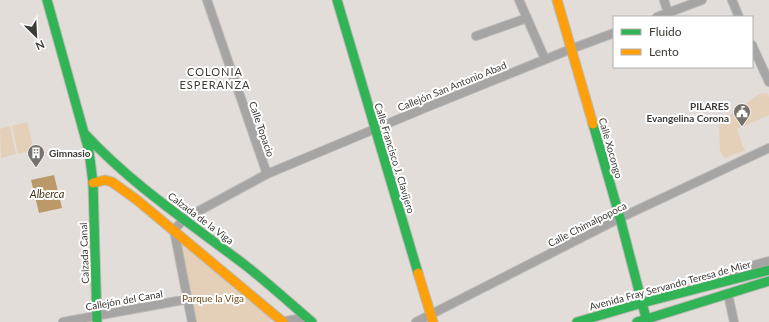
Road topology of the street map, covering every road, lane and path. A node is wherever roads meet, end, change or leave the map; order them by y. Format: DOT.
graph roads {
  1 [pos="47,0"];
  2 [pos="207,0"];
  3 [pos="337,0"];
  4 [pos="519,0"];
  5 [pos="557,0"];
  6 [pos="664,0"];
  7 [pos="702,0"];
  8 [pos="732,0"];
  9 [pos="668,13"];
  10 [pos="660,16"];
  11 [pos="740,16"];
  12 [pos="527,18"];
  13 [pos="613,33"];
  14 [pos="476,36"];
  15 [pos="753,47"];
  16 [pos="571,49"];
  17 [pos="545,59"];
  18 [pos="769,82"];
  19 [pos="375,129"];
  20 [pos="85,134"];
  21 [pos="769,148"];
  22 [pos="267,174"];
  23 [pos="93,183"];
  24 [pos="620,218"];
  25 [pos="184,219"];
  26 [pos="174,230"];
  27 [pos="769,260"];
  28 [pos="769,270"];
  29 [pos="769,281"];
  30 [pos="723,282"];
  31 [pos="728,294"];
  32 [pos="188,299"];
  33 [pos="642,303"];
  34 [pos="432,318"];
  35 [pos="97,319"];
  36 [pos="309,319"];
  37 [pos="644,321"];
  38 [pos="63,322"];
  39 [pos="192,322"];
  40 [pos="282,322"];
  41 [pos="416,322"];
  42 [pos="577,322"];
  43 [pos="734,322"];
  1 -- 20 [label="street, Calzada de la Viga"];
  2 -- 22 [label="street, Calle Topacio"];
  3 -- 19 [label="street, Calle Francisco J. Clavijero"];
  4 -- 12 [label="street"];
  5 -- 16 [label="street, Calle Xocongo"];
  6 -- 9 [label="street"];
  7 -- 9 [label="street"];
  8 -- 11 [label="street"];
  9 -- 10 [label="street"];
  12 -- 14 [label="street"];
  12 -- 17 [label="street"];
  13 -- 16 [label="street, Callejón San Antonio Abad"];
  15 -- 18 [label="street"];
  16 -- 17 [label="street, Callejón San Antonio Abad"];
  16 -- 24 [label="street, Calle Xocongo"];
  17 -- 19 [label="street, Callejón San Antonio Abad"];
  19 -- 22 [label="street, Callejón San Antonio Abad"];
  19 -- 34 [label="street, Calle Francisco J. Clavijero"];
  20 -- 23 [label="street, Calzada de la Viga"];
  20 -- 25 [label="street, Calzada de la Viga"];
  21 -- 24 [label="street, Calle Chimalpopoca"];
  22 -- 25 [label="street, Callejón San Antonio Abad"];
  23 -- 26 [label="street, Calzada de la Viga"];
  23 -- 35 [label="street, Calzada Canal"];
  24 -- 33 [label="street, Calle Xocongo"];
  24 -- 34 [label="street, Calle Chimalpopoca"];
  25 -- 26 [label="street, Callejón San Antonio Abad"];
  25 -- 36 [label="street, Calzada de la Viga"];
  26 -- 32 [label="street"];
  26 -- 40 [label="street, Calzada de la Viga"];
  27 -- 30 [label="street"];
  28 -- 30 [label="street, Avenida Fray Servando Teresa de Mier"];
  29 -- 31 [label="street"];
  30 -- 33 [label="street, Avenida Fray Servando Teresa de Mier"];
  31 -- 37 [label="street"];
  31 -- 43 [label="street"];
  32 -- 35 [label="street, Callejón del Canal"];
  32 -- 39 [label="street"];
  33 -- 37 [label="street, Calle Xocongo"];
  33 -- 42 [label="street, Avenida Fray Servando Teresa de Mier"];
  34 -- 41 [label="street, Calle Chimalpopoca"];
  35 -- 38 [label="street, Callejón del Canal"];
  36 -- 40 [label="street, Calzada de la Viga"];
}
